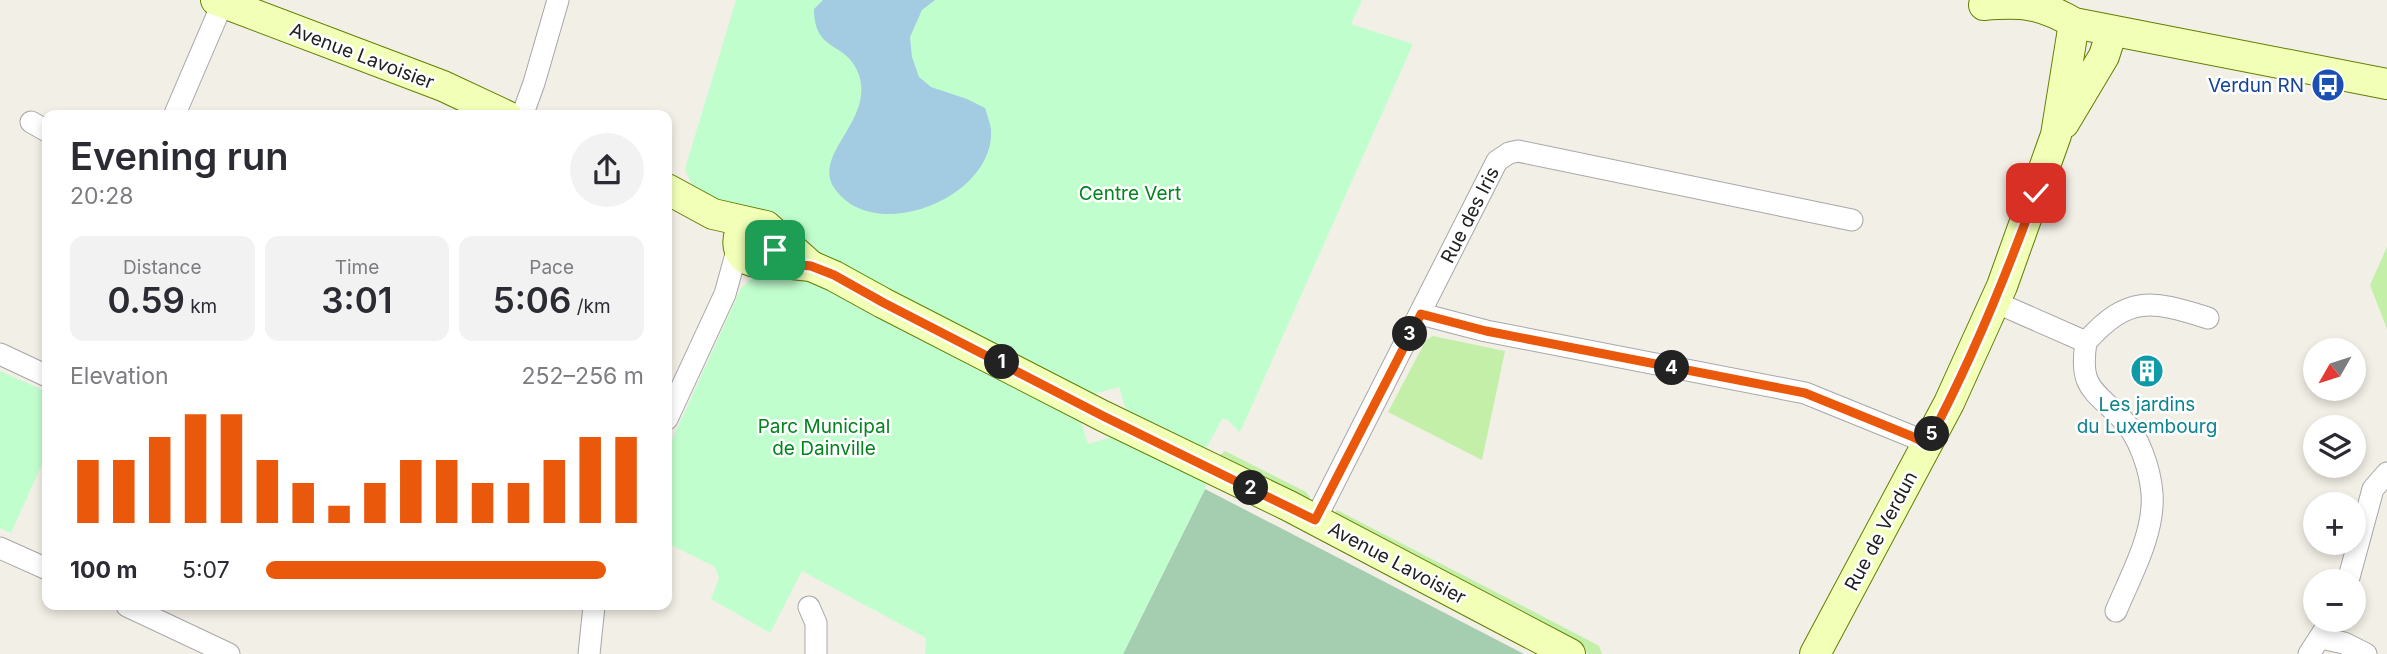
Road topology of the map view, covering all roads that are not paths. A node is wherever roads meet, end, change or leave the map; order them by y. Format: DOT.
graph roads {
  1 [pos="558,0"];
  2 [pos="219,1"];
  3 [pos="1976,2"];
  4 [pos="2074,23"];
  5 [pos="2112,31"];
  6 [pos="2387,84"];
  7 [pos="176,110"];
  8 [pos="494,110"];
  9 [pos="524,110"];
  10 [pos="2056,135"];
  11 [pos="672,192"];
  12 [pos="1852,220"];
  13 [pos="754,245"];
  14 [pos="1995,302"];
  15 [pos="1421,314"];
  16 [pos="2208,318"];
  17 [pos="2085,342"];
  18 [pos="0,354"];
  19 [pos="42,374"];
  20 [pos="672,408"];
  21 [pos="1927,444"];
  22 [pos="2387,473"];
  23 [pos="1315,520"];
  24 [pos="0,548"];
  25 [pos="42,567"];
  26 [pos="2351,569"];
  27 [pos="809,607"];
  28 [pos="136,610"];
  29 [pos="594,610"];
  30 [pos="2116,611"];
  31 [pos="2320,637"];
  32 [pos="229,654"];
  33 [pos="589,654"];
  34 [pos="816,654"];
  35 [pos="1570,654"];
  36 [pos="1815,654"];
  37 [pos="2366,654"];
  1 -- 9 [label="street"];
  2 -- 7 [label="street"];
  2 -- 8 [label="main road, Avenue Lavoisier"];
  3 -- 4 [label="main road"];
  4 -- 5 [label="main road"];
  4 -- 10 [label="main road"];
  5 -- 6 [label="main road"];
  5 -- 10 [label="main road"];
  10 -- 14 [label="main road, Rue de Verdun"];
  11 -- 13 [label="main road, Avenue Lavoisier"];
  12 -- 15 [label="street, Rue des Iris"];
  13 -- 20 [label="street"];
  13 -- 23 [label="main road, Avenue Lavoisier"];
  14 -- 17 [label="street"];
  14 -- 21 [label="main road, Rue de Verdun"];
  15 -- 21 [label="street"];
  15 -- 23 [label="street, Rue des Iris"];
  16 -- 17 [label="street"];
  17 -- 30 [label="street"];
  18 -- 19 [label="street"];
  21 -- 36 [label="main road, Rue de Verdun"];
  22 -- 26 [label="street"];
  23 -- 35 [label="main road, Avenue Lavoisier"];
  24 -- 25 [label="street"];
  27 -- 34 [label="street"];
  28 -- 32 [label="street"];
  29 -- 33 [label="street"];
  31 -- 37 [label="street"];
}
